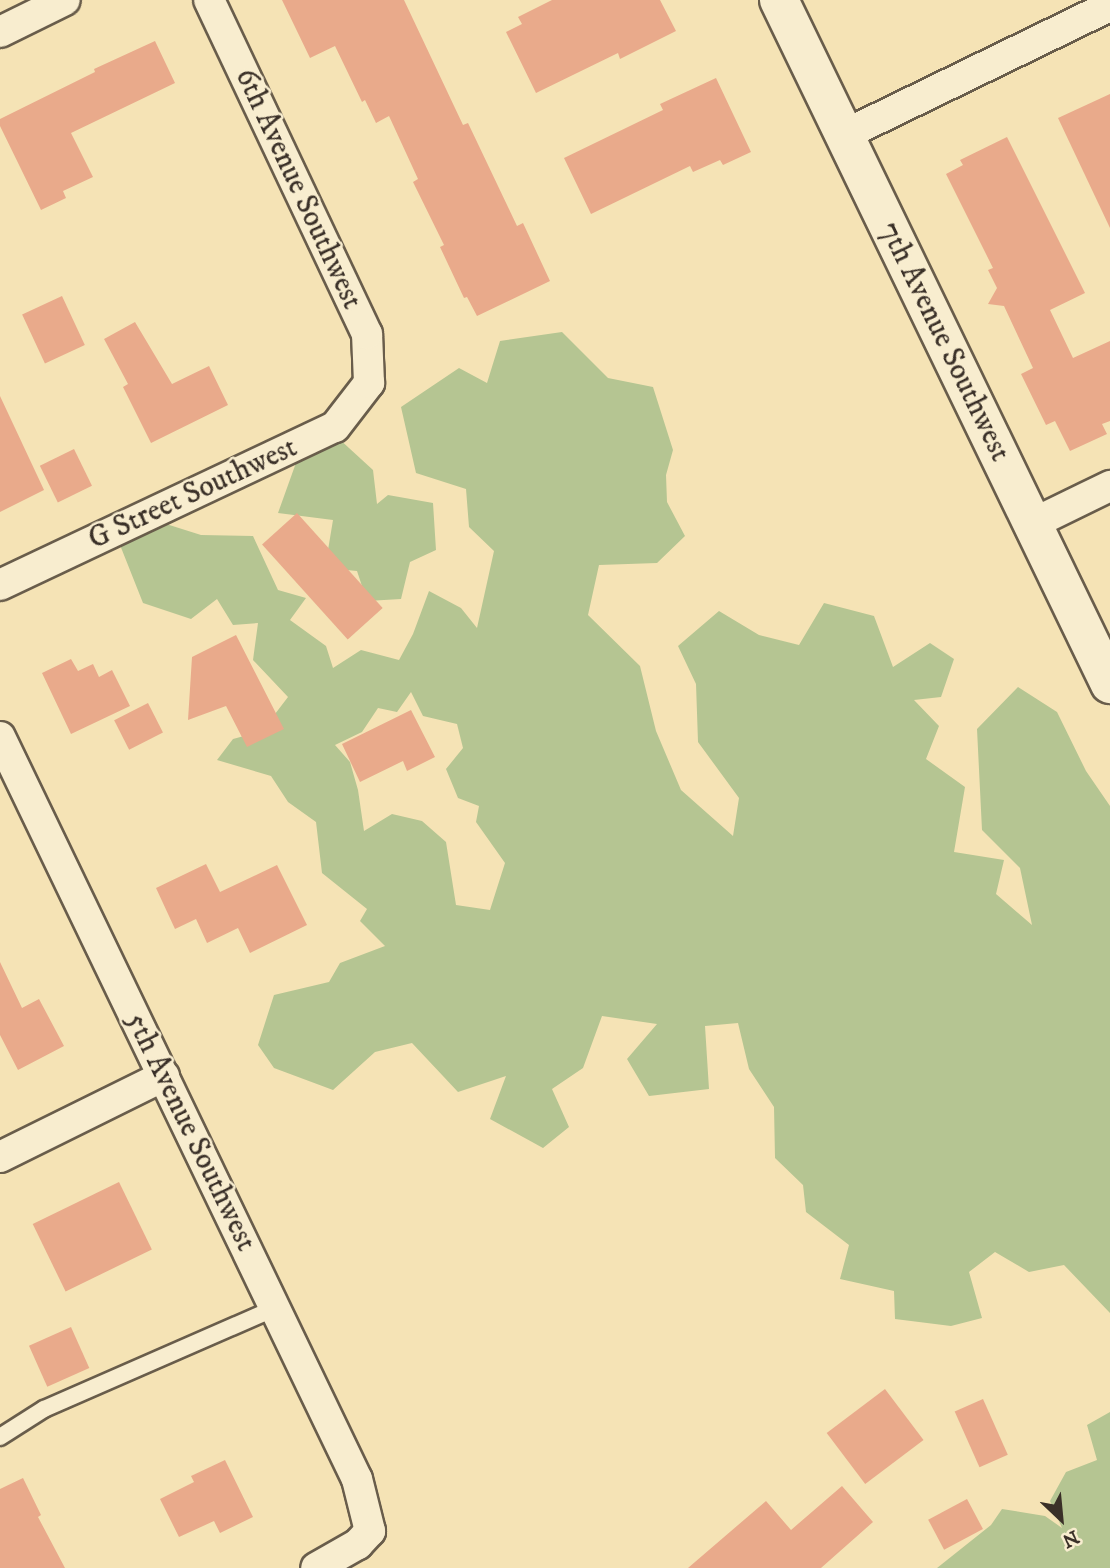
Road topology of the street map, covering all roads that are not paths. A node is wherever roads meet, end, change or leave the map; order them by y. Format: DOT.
graph roads {
  1 [pos="65,0"];
  2 [pos="209,0"];
  3 [pos="779,0"];
  4 [pos="1110,6"];
  5 [pos="0,32"];
  6 [pos="845,135"];
  7 [pos="369,383"];
  8 [pos="1110,486"];
  9 [pos="1032,524"];
  10 [pos="0,584"];
  11 [pos="1110,684"];
  12 [pos="0,737"];
  13 [pos="164,1076"];
  14 [pos="0,1157"];
  15 [pos="275,1308"];
  16 [pos="0,1437"];
  17 [pos="316,1568"];
  1 -- 5 [label="street"];
  2 -- 7 [label="street, 6th Avenue Southwest"];
  3 -- 6 [label="street, 7th Avenue Southwest"];
  4 -- 6 [label="street"];
  6 -- 9 [label="street, 7th Avenue Southwest"];
  7 -- 10 [label="street, G Street Southwest"];
  8 -- 9 [label="street"];
  9 -- 11 [label="street, 7th Avenue Southwest"];
  12 -- 13 [label="street, 5th Avenue Southwest"];
  13 -- 14 [label="street"];
  13 -- 15 [label="street, 5th Avenue Southwest"];
  15 -- 16 [label="lane"];
  15 -- 17 [label="street, 5th Avenue Southwest"];
}
